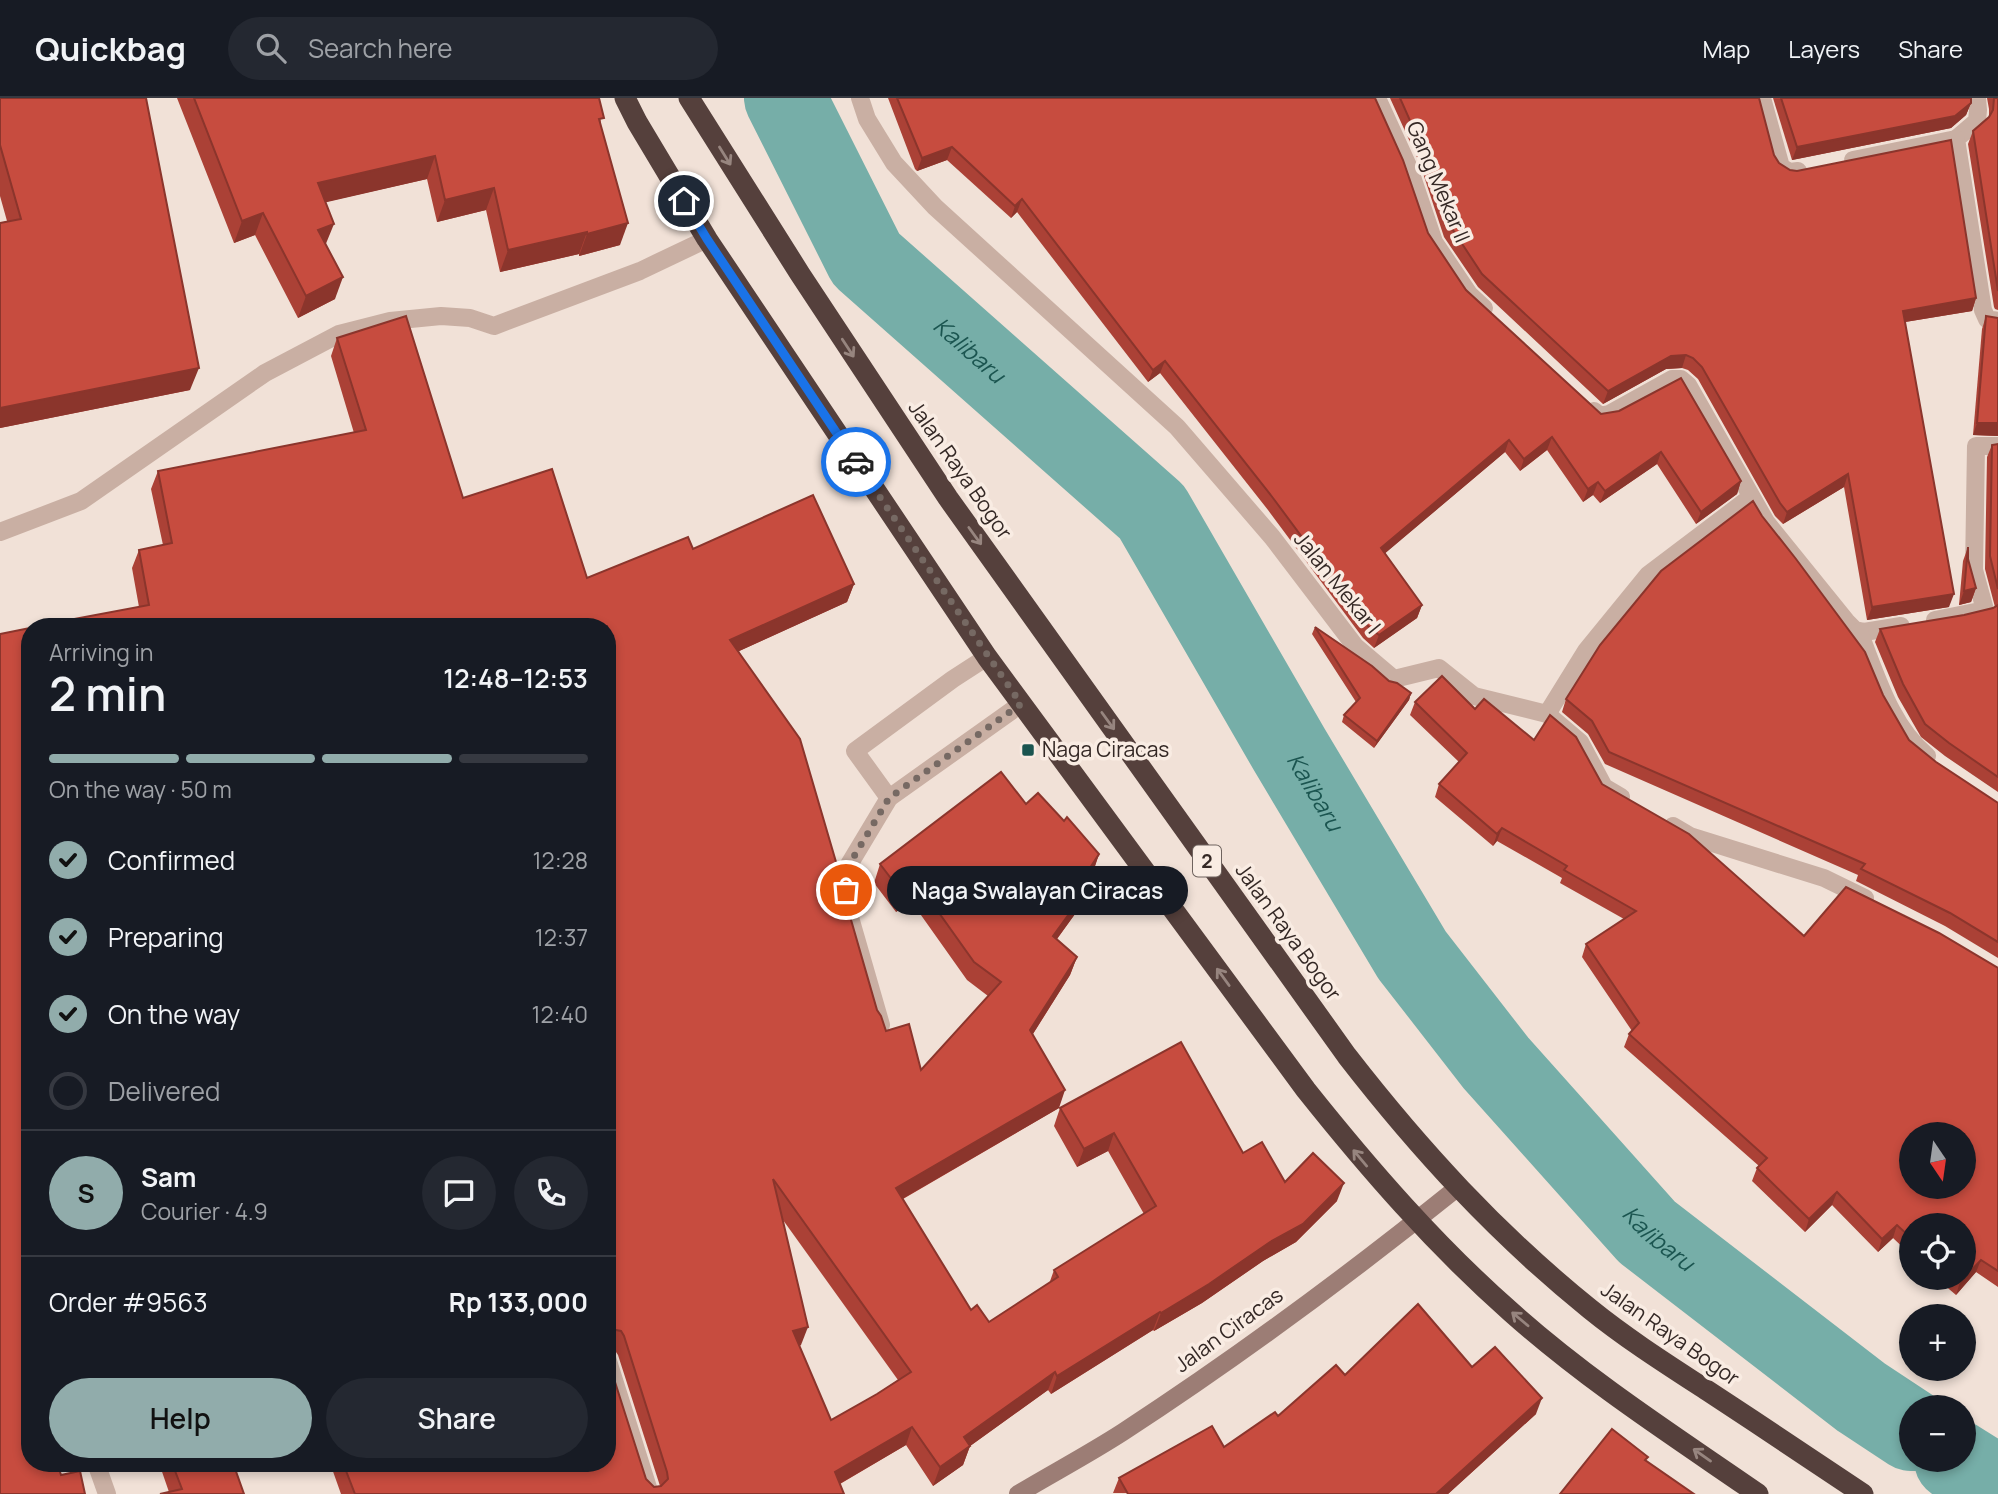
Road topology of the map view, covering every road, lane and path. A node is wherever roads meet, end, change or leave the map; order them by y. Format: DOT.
graph roads {
  1 [pos="625,98"];
  2 [pos="689,98"];
  3 [pos="860,98"];
  4 [pos="1377,98"];
  5 [pos="1762,98"];
  6 [pos="1977,98"];
  7 [pos="1956,139"];
  8 [pos="1841,162"];
  9 [pos="1815,167"];
  10 [pos="707,239"];
  11 [pos="1498,321"];
  12 [pos="1998,321"];
  13 [pos="1583,401"];
  14 [pos="1998,446"];
  15 [pos="1751,497"];
  16 [pos="0,532"];
  17 [pos="1859,632"];
  18 [pos="987,657"];
  19 [pos="1021,704"];
  20 [pos="1546,714"];
  21 [pos="1938,765"];
  22 [pos="889,798"];
  23 [pos="1636,806"];
  24 [pos="1658,818"];
  25 [pos="1882,907"];
  26 [pos="881,1025"];
  27 [pos="1457,1188"];
  28 [pos="1416,1221"];
  29 [pos="616,1386"];
  30 [pos="99,1472"];
  31 [pos="107,1494"];
  32 [pos="650,1494"];
  33 [pos="1018,1494"];
  34 [pos="1758,1494"];
  35 [pos="1863,1494"];
  1 -- 10 [label="highway"];
  2 -- 27 [label="highway, Jalan Raya Bogor / 2, one-way"];
  3 -- 20 [label="street, Jalan Mekar I"];
  4 -- 11 [label="street, Gang Mekar II"];
  5 -- 9 [label="street"];
  6 -- 7 [label="street"];
  7 -- 8 [label="street"];
  7 -- 12 [label="street"];
  10 -- 16 [label="street"];
  10 -- 18 [label="highway"];
  13 -- 15 [label="street"];
  14 -- 17 [label="street"];
  15 -- 17 [label="street"];
  15 -- 20 [label="street"];
  17 -- 21 [label="street"];
  18 -- 19 [label="highway"];
  18 -- 22 [label="street"];
  19 -- 22 [label="street"];
  28 -- 19 [label="highway, one-way"];
  20 -- 23 [label="street, Jalan Mekar I"];
  22 -- 26 [label="street"];
  24 -- 25 [label="street"];
  27 -- 28 [label="street, Jalan Ciracas"];
  27 -- 35 [label="highway, Jalan Raya Bogor / 2"];
  28 -- 33 [label="street, Jalan Ciracas"];
  34 -- 28 [label="highway, one-way"];
  29 -- 32 [label="street"];
  30 -- 31 [label="street"];
}
